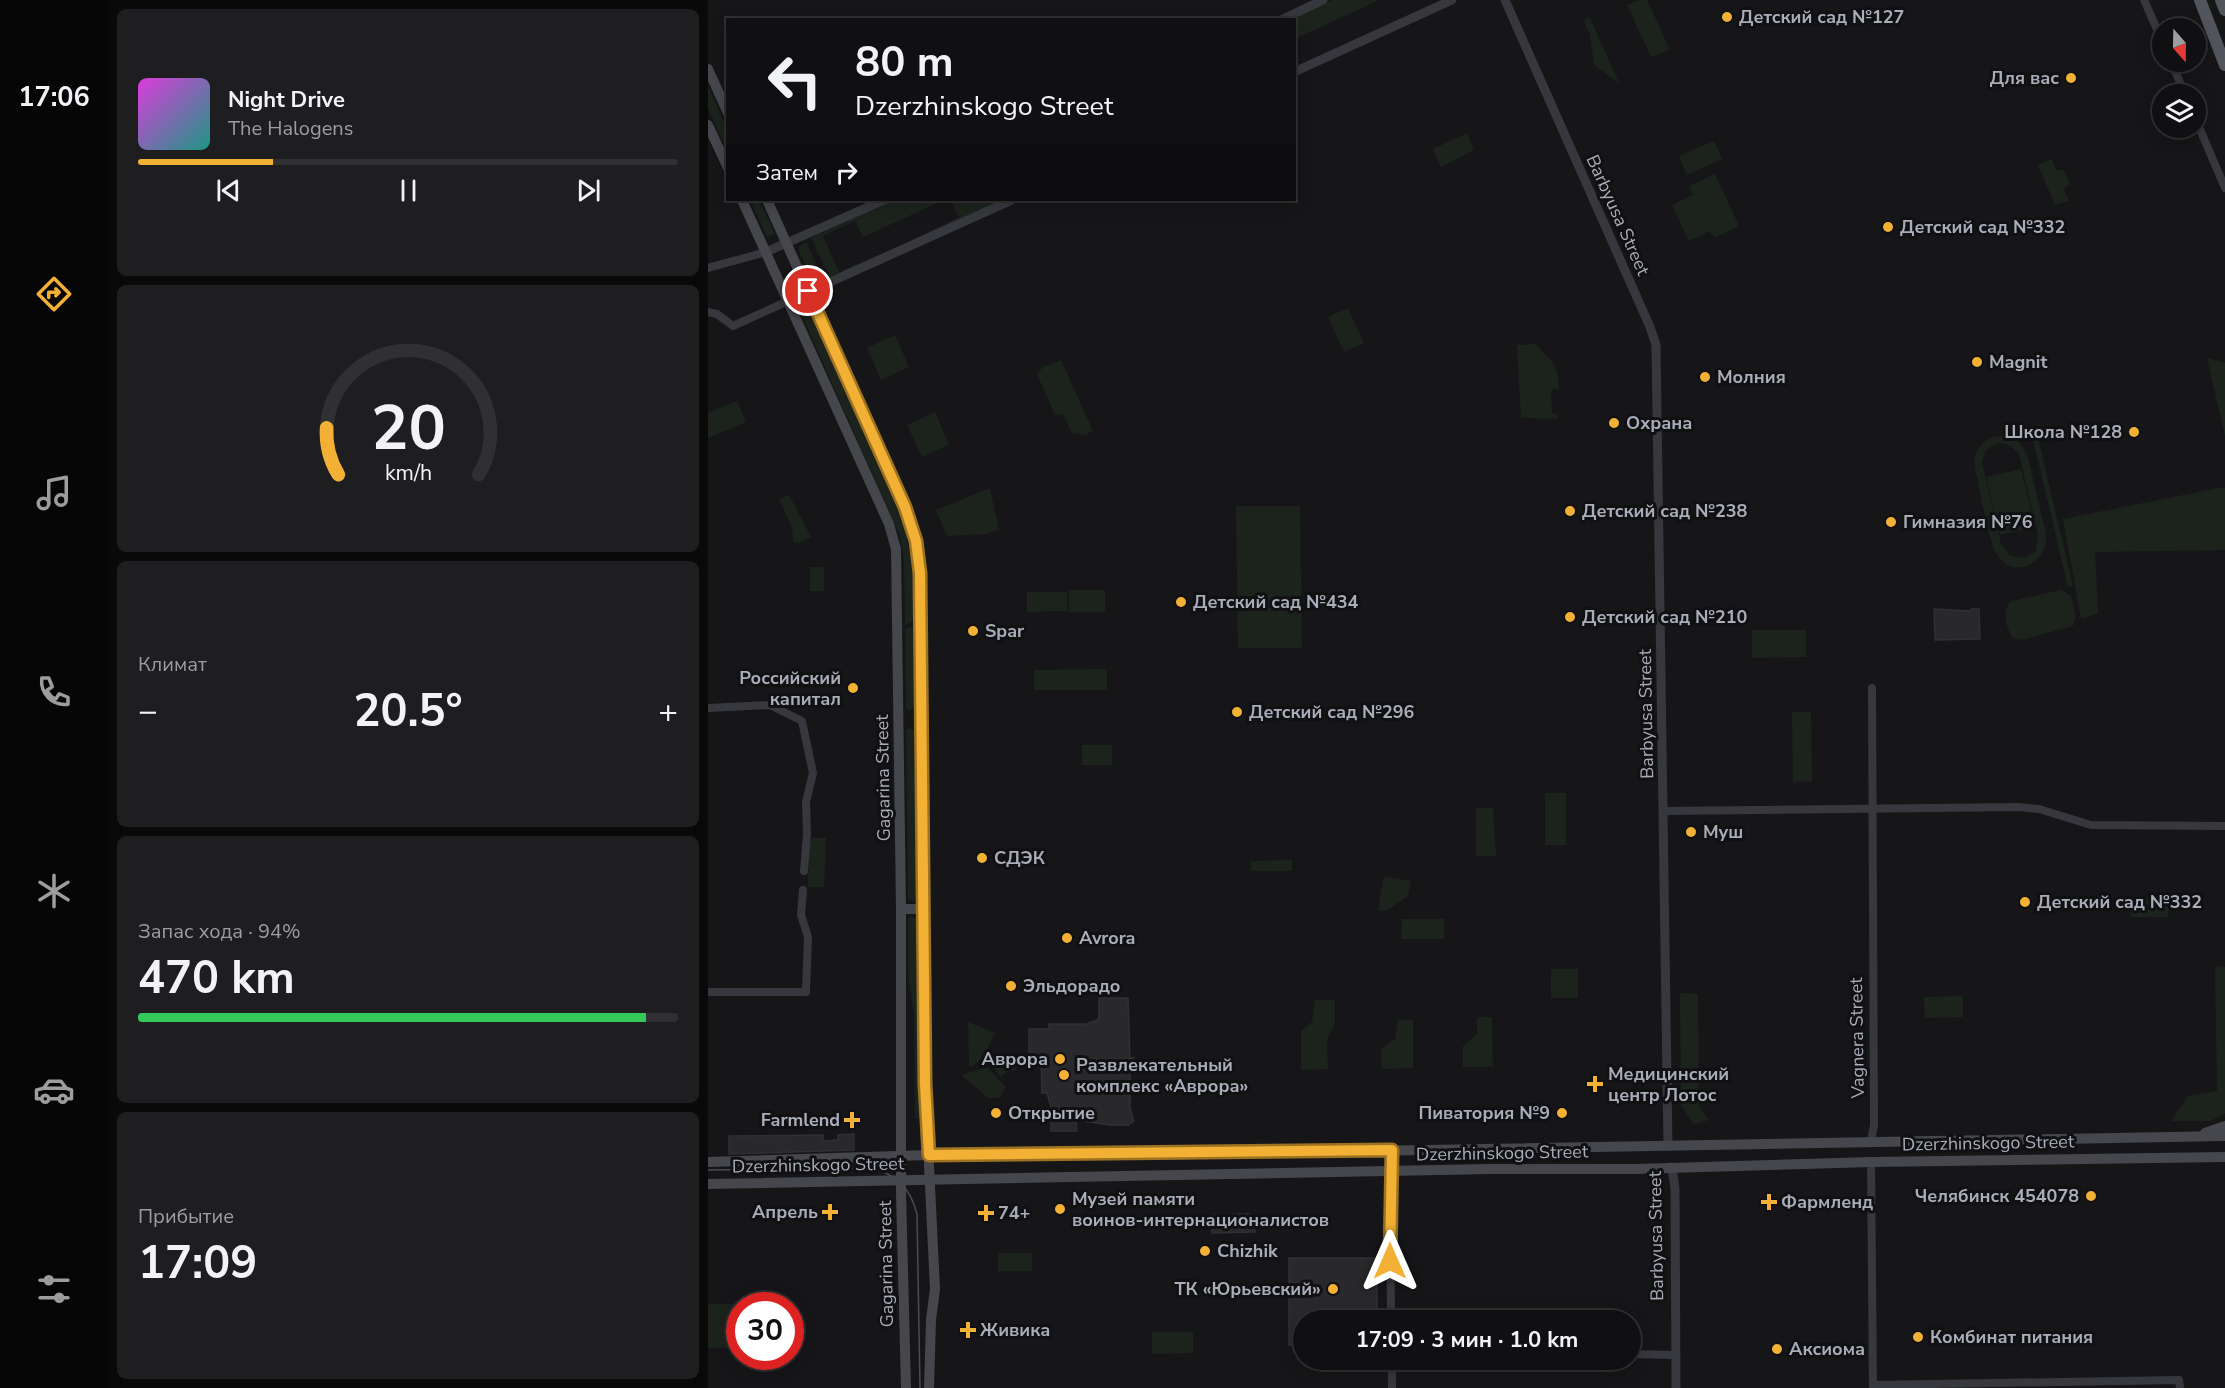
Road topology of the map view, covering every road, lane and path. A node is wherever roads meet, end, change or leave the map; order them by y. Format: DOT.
graph roads {
  1 [pos="1323,0"];
  2 [pos="1452,0"];
  3 [pos="1504,0"];
  4 [pos="2144,0"];
  5 [pos="2200,0"];
  6 [pos="2221,0"];
  7 [pos="2225,10"];
  8 [pos="1285,18"];
  9 [pos="2152,18"];
  10 [pos="2225,64"];
  11 [pos="708,69"];
  12 [pos="1296,71"];
  13 [pos="726,109"];
  14 [pos="708,125"];
  15 [pos="2204,138"];
  16 [pos="726,164"];
  17 [pos="2225,188"];
  18 [pos="742,201"];
  19 [pos="766,201"];
  20 [pos="882,201"];
  21 [pos="1010,201"];
  22 [pos="787,244"];
  23 [pos="766,252"];
  24 [pos="708,268"];
  25 [pos="808,291"];
  26 [pos="788,301"];
  27 [pos="708,312"];
  28 [pos="1872,688"];
  29 [pos="708,708"];
  30 [pos="899,718"];
  31 [pos="921,718"];
  32 [pos="1872,807"];
  33 [pos="1664,811"];
  34 [pos="2225,826"];
  35 [pos="804,871"];
  36 [pos="803,890"];
  37 [pos="901,909"];
  38 [pos="923,909"];
  39 [pos="708,992"];
  40 [pos="2225,1126"];
  41 [pos="2197,1135"];
  42 [pos="2225,1136"];
  43 [pos="1871,1141"];
  44 [pos="1668,1146"];
  45 [pos="1392,1150"];
  46 [pos="1273,1152"];
  47 [pos="929,1155"];
  48 [pos="902,1156"];
  49 [pos="2222,1158"];
  50 [pos="708,1162"];
  51 [pos="1871,1162"];
  52 [pos="1672,1167"];
  53 [pos="1390,1171"];
  54 [pos="1273,1173"];
  55 [pos="901,1179"];
  56 [pos="930,1179"];
  57 [pos="708,1184"];
  58 [pos="1391,1310"];
  59 [pos="1641,1354"];
  60 [pos="1676,1355"];
  61 [pos="1392,1370"];
  62 [pos="2180,1384"];
  63 [pos="1873,1386"];
  64 [pos="906,1388"];
  65 [pos="929,1388"];
  66 [pos="1392,1388"];
  67 [pos="1676,1388"];
  1 -- 8 [label="street"];
  2 -- 12 [label="street"];
  3 -- 33 [label="street, Barbyusa Street"];
  4 -- 9 [label="street"];
  5 -- 10 [label="main road"];
  6 -- 7 [label="main road"];
  11 -- 13 [label="main road"];
  14 -- 16 [label="main road"];
  15 -- 17 [label="street"];
  18 -- 23 [label="main road, Gagarina Street"];
  19 -- 22 [label="main road"];
  20 -- 22 [label="street"];
  21 -- 25 [label="street"];
  22 -- 23 [label="street"];
  22 -- 25 [label="main road"];
  23 -- 24 [label="street"];
  23 -- 26 [label="main road, Gagarina Street"];
  25 -- 26 [label="street"];
  25 -- 31 [label="main road"];
  26 -- 27 [label="street"];
  26 -- 30 [label="main road, Gagarina Street"];
  28 -- 32 [label="street, Vagnera Street"];
  29 -- 35 [label="street"];
  30 -- 31 [label="main road"];
  30 -- 37 [label="main road, Gagarina Street"];
  31 -- 38 [label="main road"];
  32 -- 33 [label="street"];
  32 -- 34 [label="street"];
  32 -- 43 [label="street, Vagnera Street"];
  33 -- 44 [label="street, Barbyusa Street"];
  36 -- 39 [label="street"];
  37 -- 38 [label="main road"];
  37 -- 48 [label="main road, Gagarina Street"];
  38 -- 47 [label="main road"];
  40 -- 41 [label="main road"];
  41 -- 42 [label="main road, Dzerzhinskogo Street"];
  41 -- 43 [label="main road, Dzerzhinskogo Street"];
  43 -- 44 [label="main road, Dzerzhinskogo Street"];
  43 -- 51 [label="main road, Vagnera Street"];
  44 -- 45 [label="main road, Dzerzhinskogo Street"];
  44 -- 52 [label="main road, Barbyusa Street"];
  45 -- 46 [label="main road, Dzerzhinskogo Street"];
  45 -- 53 [label="main road"];
  46 -- 47 [label="main road, Dzerzhinskogo Street"];
  46 -- 54 [label="main road"];
  47 -- 48 [label="main road, Dzerzhinskogo Street"];
  47 -- 56 [label="main road"];
  48 -- 50 [label="main road, Dzerzhinskogo Street"];
  48 -- 55 [label="main road, Gagarina Street"];
  49 -- 51 [label="main road, Dzerzhinskogo Street"];
  51 -- 52 [label="main road, Dzerzhinskogo Street"];
  51 -- 63 [label="street, Vagnera Street"];
  52 -- 53 [label="main road, Dzerzhinskogo Street"];
  52 -- 60 [label="street, Barbyusa Street"];
  53 -- 54 [label="main road, Dzerzhinskogo Street"];
  53 -- 58 [label="street"];
  54 -- 56 [label="main road, Dzerzhinskogo Street"];
  55 -- 56 [label="main road, Dzerzhinskogo Street"];
  55 -- 57 [label="main road, Dzerzhinskogo Street"];
  55 -- 64 [label="main road, Gagarina Street"];
  56 -- 65 [label="main road"];
  59 -- 60 [label="street"];
  60 -- 67 [label="street, Barbyusa Street"];
  61 -- 66 [label="street"];
  62 -- 63 [label="street"];
}
